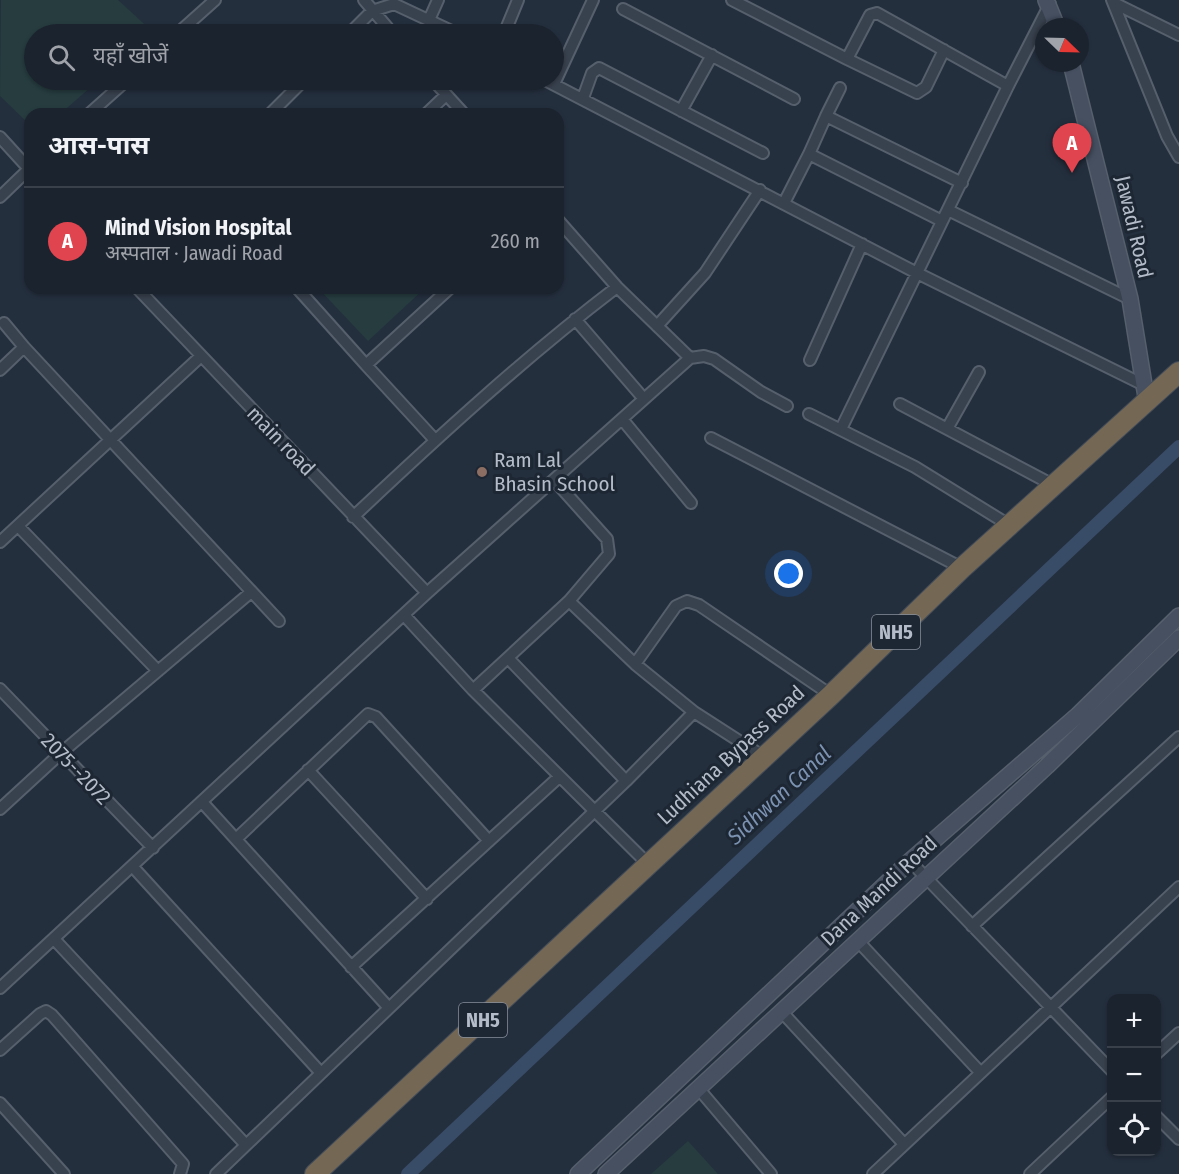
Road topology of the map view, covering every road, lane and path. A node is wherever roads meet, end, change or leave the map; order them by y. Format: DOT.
graph roads {
  1 [pos="215,0"];
  2 [pos="364,0"];
  3 [pos="438,0"];
  4 [pos="518,0"];
  5 [pos="593,0"];
  6 [pos="732,0"];
  7 [pos="1049,2"];
  8 [pos="1113,2"];
  9 [pos="624,9"];
  10 [pos="372,10"];
  11 [pos="1054,18"];
  12 [pos="429,20"];
  13 [pos="188,24"];
  14 [pos="359,24"];
  15 [pos="384,24"];
  16 [pos="437,24"];
  17 [pos="508,24"];
  18 [pos="1179,35"];
  19 [pos="944,50"];
  20 [pos="564,54"];
  21 [pos="712,55"];
  22 [pos="847,59"];
  23 [pos="1073,72"];
  24 [pos="1008,86"];
  25 [pos="840,88"];
  26 [pos="564,89"];
  27 [pos="116,90"];
  28 [pos="294,90"];
  29 [pos="442,90"];
  30 [pos="446,95"];
  31 [pos="583,98"];
  32 [pos="794,99"];
  33 [pos="96,108"];
  34 [pos="276,108"];
  35 [pos="432,108"];
  36 [pos="458,108"];
  37 [pos="681,111"];
  38 [pos="826,116"];
  39 [pos="1167,136"];
  40 [pos="0,137"];
  41 [pos="1179,142"];
  42 [pos="763,153"];
  43 [pos="809,154"];
  44 [pos="1179,157"];
  45 [pos="24,163"];
  46 [pos="24,175"];
  47 [pos="962,183"];
  48 [pos="760,190"];
  49 [pos="0,197"];
  50 [pos="784,203"];
  51 [pos="948,210"];
  52 [pos="942,221"];
  53 [pos="564,227"];
  54 [pos="862,244"];
  55 [pos="915,272"];
  56 [pos="617,287"];
  57 [pos="142,294"];
  58 [pos="302,294"];
  59 [pos="443,294"];
  60 [pos="1130,299"];
  61 [pos="575,319"];
  62 [pos="4,323"];
  63 [pos="657,326"];
  64 [pos="24,347"];
  65 [pos="200,357"];
  66 [pos="690,358"];
  67 [pos="810,360"];
  68 [pos="366,364"];
  69 [pos="0,370"];
  70 [pos="979,372"];
  71 [pos="1179,372"];
  72 [pos="1179,390"];
  73 [pos="1145,394"];
  74 [pos="644,399"];
  75 [pos="900,404"];
  76 [pos="787,406"];
  77 [pos="809,414"];
  78 [pos="622,419"];
  79 [pos="948,428"];
  80 [pos="841,429"];
  81 [pos="711,438"];
  82 [pos="111,440"];
  83 [pos="435,440"];
  84 [pos="555,481"];
  85 [pos="1054,486"];
  86 [pos="691,503"];
  87 [pos="353,517"];
  88 [pos="1010,525"];
  89 [pos="18,526"];
  90 [pos="0,542"];
  91 [pos="962,568"];
  92 [pos="427,592"];
  93 [pos="250,593"];
  94 [pos="569,602"];
  95 [pos="404,615"];
  96 [pos="1179,616"];
  97 [pos="279,621"];
  98 [pos="1179,638"];
  99 [pos="508,658"];
  100 [pos="635,664"];
  101 [pos="158,671"];
  102 [pos="0,689"];
  103 [pos="473,690"];
  104 [pos="831,695"];
  105 [pos="694,712"];
  106 [pos="1179,737"];
  107 [pos="61,753"];
  108 [pos="764,757"];
  109 [pos="308,770"];
  110 [pos="559,777"];
  111 [pos="626,781"];
  112 [pos="202,802"];
  113 [pos="0,809"];
  114 [pos="594,812"];
  115 [pos="236,839"];
  116 [pos="489,841"];
  117 [pos="153,848"];
  118 [pos="910,861"];
  119 [pos="648,864"];
  120 [pos="133,867"];
  121 [pos="924,877"];
  122 [pos="1179,887"];
  123 [pos="427,899"];
  124 [pos="972,926"];
  125 [pos="54,939"];
  126 [pos="857,940"];
  127 [pos="351,967"];
  128 [pos="0,988"];
  129 [pos="1049,1007"];
  130 [pos="389,1008"];
  131 [pos="782,1011"];
  132 [pos="1179,1032"];
  133 [pos="1161,1049"];
  134 [pos="0,1050"];
  135 [pos="1107,1066"];
  136 [pos="980,1072"];
  137 [pos="321,1073"];
  138 [pos="698,1088"];
  139 [pos="1107,1102"];
  140 [pos="0,1103"];
  141 [pos="1161,1121"];
  142 [pos="1179,1139"];
  143 [pos="904,1144"];
  144 [pos="246,1145"];
  145 [pos="64,1174"];
  146 [pos="180,1174"];
  147 [pos="216,1174"];
  148 [pos="315,1174"];
  149 [pos="334,1174"];
  150 [pos="578,1174"];
  151 [pos="606,1174"];
  152 [pos="771,1174"];
  153 [pos="873,1174"];
  154 [pos="1030,1174"];
  1 -- 13 [label="street"];
  2 -- 10 [label="street"];
  3 -- 12 [label="street"];
  4 -- 17 [label="street"];
  5 -- 20 [label="street"];
  6 -- 22 [label="street"];
  7 -- 11 [label="street"];
  7 -- 24 [label="street"];
  8 -- 18 [label="street"];
  8 -- 39 [label="street"];
  9 -- 21 [label="street"];
  10 -- 12 [label="street"];
  10 -- 14 [label="street"];
  10 -- 15 [label="street"];
  12 -- 16 [label="street"];
  19 -- 22 [label="street"];
  19 -- 22 [label="street"];
  19 -- 24 [label="street"];
  21 -- 32 [label="street"];
  21 -- 37 [label="street"];
  23 -- 60 [label="street, Jawadi Road"];
  24 -- 47 [label="street"];
  25 -- 38 [label="street"];
  26 -- 31 [label="street"];
  27 -- 33 [label="street"];
  28 -- 34 [label="street"];
  29 -- 30 [label="street"];
  30 -- 35 [label="street"];
  30 -- 36 [label="street"];
  31 -- 37 [label="street"];
  31 -- 48 [label="street"];
  37 -- 42 [label="street"];
  38 -- 43 [label="street"];
  38 -- 47 [label="street"];
  39 -- 41 [label="street"];
  39 -- 44 [label="street"];
  40 -- 45 [label="street"];
  43 -- 50 [label="street"];
  43 -- 52 [label="street"];
  46 -- 49 [label="street"];
  47 -- 51 [label="street"];
  48 -- 50 [label="street"];
  48 -- 63 [label="street"];
  50 -- 54 [label="street"];
  51 -- 52 [label="street"];
  51 -- 60 [label="street"];
  52 -- 55 [label="street"];
  53 -- 56 [label="street"];
  54 -- 55 [label="street"];
  54 -- 67 [label="street"];
  55 -- 73 [label="street"];
  55 -- 80 [label="street"];
  56 -- 61 [label="street"];
  56 -- 63 [label="street"];
  57 -- 65 [label="street, main road"];
  58 -- 68 [label="street"];
  59 -- 68 [label="street"];
  60 -- 73 [label="street, Jawadi Road"];
  61 -- 74 [label="street"];
  61 -- 83 [label="street"];
  62 -- 64 [label="street"];
  63 -- 66 [label="street"];
  64 -- 69 [label="street"];
  64 -- 82 [label="street"];
  65 -- 82 [label="street"];
  65 -- 87 [label="street, main road"];
  66 -- 74 [label="street"];
  66 -- 76 [label="street"];
  68 -- 83 [label="street"];
  70 -- 79 [label="street"];
  71 -- 73 [label="highway, Ludhiana Bypass Road / NH5"];
  72 -- 149 [label="highway, Ludhiana Bypass Road / NH5"];
  73 -- 85 [label="highway, Ludhiana Bypass Road / NH5"];
  74 -- 78 [label="street"];
  75 -- 79 [label="street"];
  77 -- 80 [label="street"];
  78 -- 84 [label="street"];
  78 -- 86 [label="street"];
  79 -- 85 [label="street"];
  80 -- 88 [label="street"];
  81 -- 91 [label="street"];
  82 -- 89 [label="street"];
  82 -- 93 [label="street"];
  83 -- 87 [label="street"];
  84 -- 92 [label="street"];
  84 -- 94 [label="street"];
  85 -- 88 [label="highway, Ludhiana Bypass Road / NH5"];
  87 -- 92 [label="street, main road"];
  88 -- 91 [label="highway, Ludhiana Bypass Road / NH5"];
  89 -- 90 [label="street"];
  89 -- 101 [label="street"];
  91 -- 104 [label="highway, Ludhiana Bypass Road / NH5"];
  92 -- 95 [label="street"];
  93 -- 97 [label="street"];
  93 -- 101 [label="street"];
  94 -- 99 [label="street"];
  94 -- 100 [label="street"];
  95 -- 103 [label="street"];
  95 -- 112 [label="street"];
  96 -- 118 [label="street"];
  98 -- 121 [label="street, Dana Mandi Road"];
  99 -- 103 [label="street"];
  99 -- 111 [label="street"];
  100 -- 104 [label="street"];
  100 -- 105 [label="street"];
  101 -- 107 [label="street"];
  102 -- 107 [label="street, 2075--2072"];
  103 -- 110 [label="street"];
  104 -- 108 [label="highway, Ludhiana Bypass Road / NH5"];
  105 -- 108 [label="street"];
  105 -- 111 [label="street"];
  106 -- 124 [label="street"];
  107 -- 113 [label="street"];
  107 -- 117 [label="street, 2075--2072"];
  108 -- 119 [label="highway, Ludhiana Bypass Road / NH5"];
  109 -- 115 [label="street"];
  109 -- 116 [label="street"];
  109 -- 123 [label="street"];
  110 -- 114 [label="street"];
  110 -- 116 [label="street"];
  111 -- 114 [label="street"];
  112 -- 115 [label="street"];
  112 -- 117 [label="street"];
  114 -- 119 [label="street"];
  114 -- 130 [label="street"];
  115 -- 127 [label="street"];
  116 -- 123 [label="street"];
  117 -- 120 [label="street"];
  118 -- 121 [label="street"];
  118 -- 150 [label="street"];
  119 -- 148 [label="highway, Ludhiana Bypass Road / NH5"];
  120 -- 125 [label="street"];
  120 -- 137 [label="street"];
  121 -- 124 [label="street"];
  121 -- 126 [label="street, Dana Mandi Road"];
  122 -- 129 [label="street"];
  123 -- 127 [label="street"];
  124 -- 129 [label="street"];
  125 -- 128 [label="street"];
  125 -- 144 [label="street"];
  126 -- 131 [label="street, Dana Mandi Road"];
  126 -- 136 [label="street"];
  127 -- 130 [label="street"];
  129 -- 135 [label="street"];
  129 -- 136 [label="street"];
  130 -- 137 [label="street"];
  131 -- 138 [label="street, Dana Mandi Road"];
  131 -- 143 [label="street"];
  132 -- 133 [label="street"];
  134 -- 146 [label="street"];
  136 -- 143 [label="street"];
  137 -- 144 [label="street"];
  138 -- 151 [label="street, Dana Mandi Road"];
  138 -- 152 [label="street"];
  139 -- 154 [label="street"];
  140 -- 145 [label="street"];
  141 -- 142 [label="street"];
  143 -- 153 [label="street"];
  144 -- 147 [label="street"];
}
